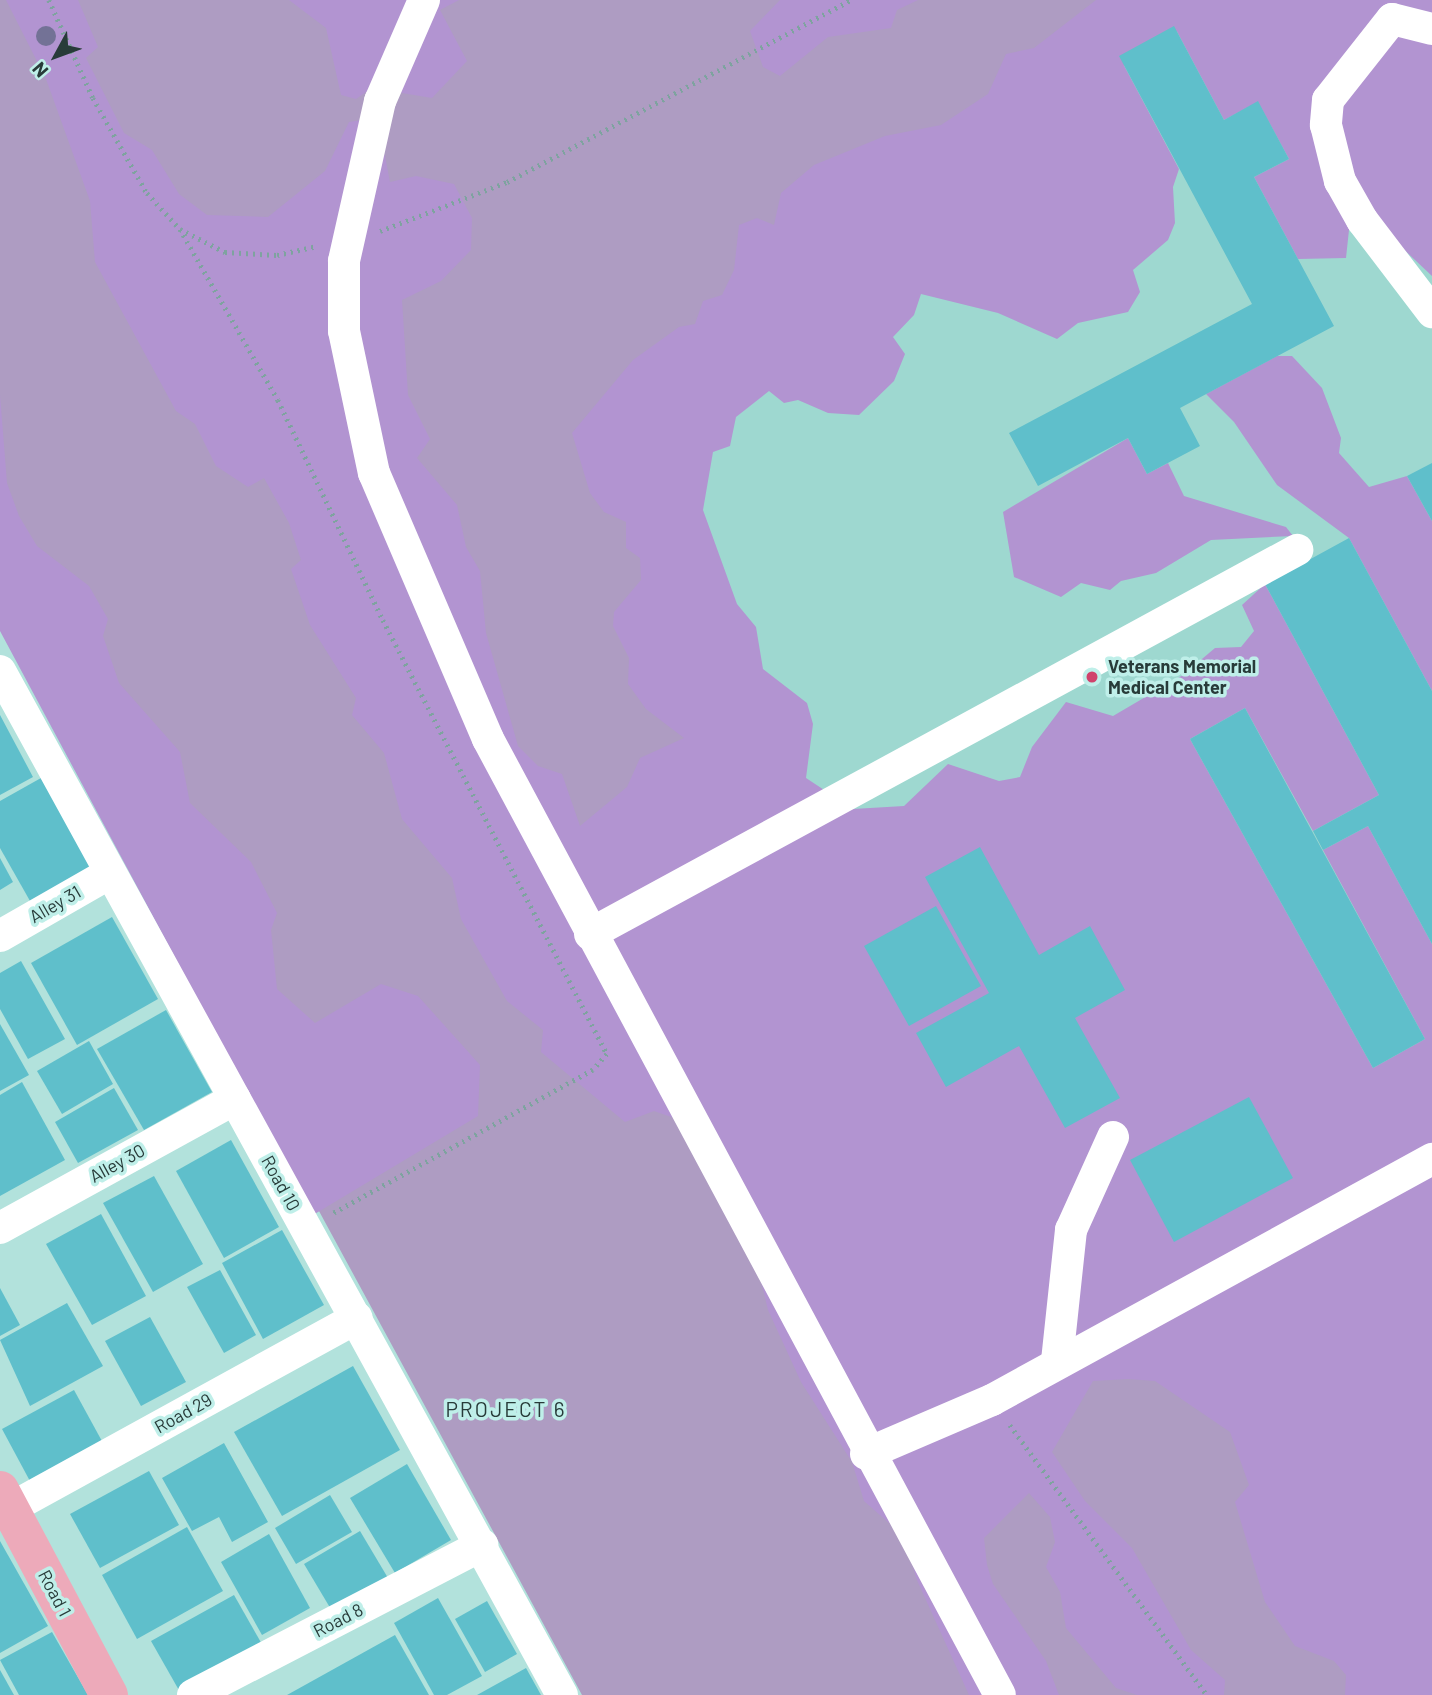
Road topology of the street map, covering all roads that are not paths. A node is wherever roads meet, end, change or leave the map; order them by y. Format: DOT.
graph roads {
  1 [pos="424,0"];
  2 [pos="1388,9"];
  3 [pos="1432,29"];
  4 [pos="1432,312"];
  5 [pos="1297,550"];
  6 [pos="0,671"];
  7 [pos="110,873"];
  8 [pos="590,934"];
  9 [pos="0,936"];
  10 [pos="235,1099"];
  11 [pos="1113,1137"];
  12 [pos="1432,1159"];
  13 [pos="0,1228"];
  14 [pos="357,1318"];
  15 [pos="1057,1362"];
  16 [pos="866,1454"];
  17 [pos="3,1504"];
  18 [pos="482,1545"];
  19 [pos="110,1695"];
  20 [pos="193,1695"];
  21 [pos="562,1695"];
  22 [pos="1000,1695"];
  1 -- 8 [label="street"];
  2 -- 3 [label="street"];
  2 -- 4 [label="street"];
  5 -- 8 [label="street"];
  6 -- 7 [label="street, Road 10"];
  7 -- 9 [label="street, Alley 31"];
  7 -- 10 [label="street, Road 10"];
  8 -- 16 [label="street"];
  10 -- 13 [label="street, Alley 30"];
  10 -- 14 [label="street, Road 10"];
  11 -- 15 [label="street"];
  12 -- 15 [label="street"];
  14 -- 17 [label="street, Road 29"];
  14 -- 18 [label="street, Road 10"];
  15 -- 16 [label="street"];
  16 -- 22 [label="street"];
  17 -- 19 [label="main road, Road 1"];
  18 -- 20 [label="street, Road 8"];
  18 -- 21 [label="street, Road 10"];
}
